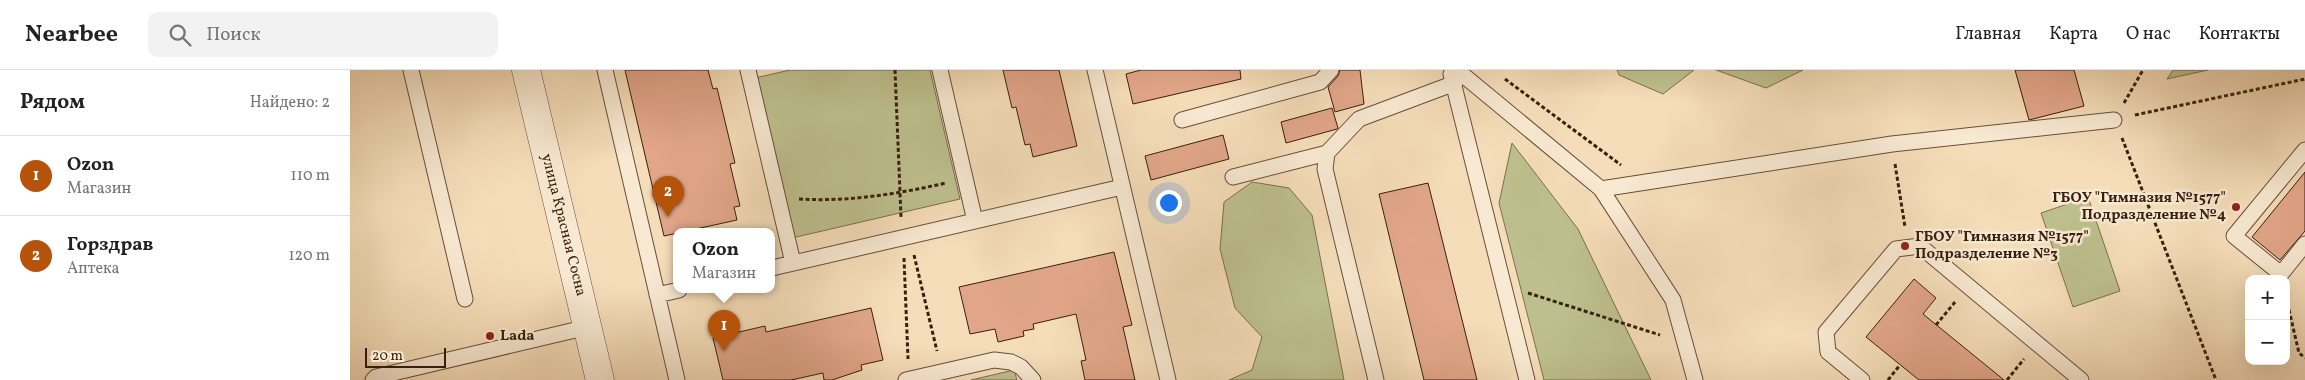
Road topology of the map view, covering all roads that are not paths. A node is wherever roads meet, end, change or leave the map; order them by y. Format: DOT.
graph roads {
  1 [pos="411,70"];
  2 [pos="526,70"];
  3 [pos="605,70"];
  4 [pos="748,70"];
  5 [pos="940,70"];
  6 [pos="1095,70"];
  7 [pos="1331,70"];
  8 [pos="1454,74"];
  9 [pos="1182,120"];
  10 [pos="2114,120"];
  11 [pos="2305,150"];
  12 [pos="1327,153"];
  13 [pos="1234,177"];
  14 [pos="1122,187"];
  15 [pos="1600,189"];
  16 [pos="976,221"];
  17 [pos="2305,244"];
  18 [pos="793,263"];
  19 [pos="775,267"];
  20 [pos="673,291"];
  21 [pos="657,295"];
  22 [pos="465,299"];
  23 [pos="588,328"];
  24 [pos="373,380"];
  25 [pos="600,380"];
  26 [pos="677,380"];
  27 [pos="908,380"];
  28 [pos="1033,380"];
  29 [pos="1168,380"];
  30 [pos="1376,380"];
  31 [pos="1527,380"];
  32 [pos="1695,380"];
  33 [pos="1862,380"];
  34 [pos="2081,380"];
  1 -- 22 [label="lane"];
  2 -- 23 [label="street, улица Красная Сосна"];
  3 -- 21 [label="lane"];
  4 -- 18 [label="lane"];
  5 -- 16 [label="lane"];
  6 -- 14 [label="lane"];
  7 -- 9 [label="lane"];
  8 -- 12 [label="lane"];
  8 -- 15 [label="lane"];
  8 -- 31 [label="lane"];
  10 -- 15 [label="lane"];
  11 -- 17 [label="lane"];
  12 -- 13 [label="lane"];
  12 -- 30 [label="lane"];
  14 -- 16 [label="lane"];
  14 -- 29 [label="lane"];
  15 -- 32 [label="lane"];
  16 -- 18 [label="lane"];
  18 -- 19 [label="lane"];
  20 -- 21 [label="lane"];
  21 -- 26 [label="lane"];
  23 -- 24 [label="lane"];
  23 -- 25 [label="street, улица Красная Сосна"];
  27 -- 28 [label="lane"];
  33 -- 34 [label="lane"];
}
